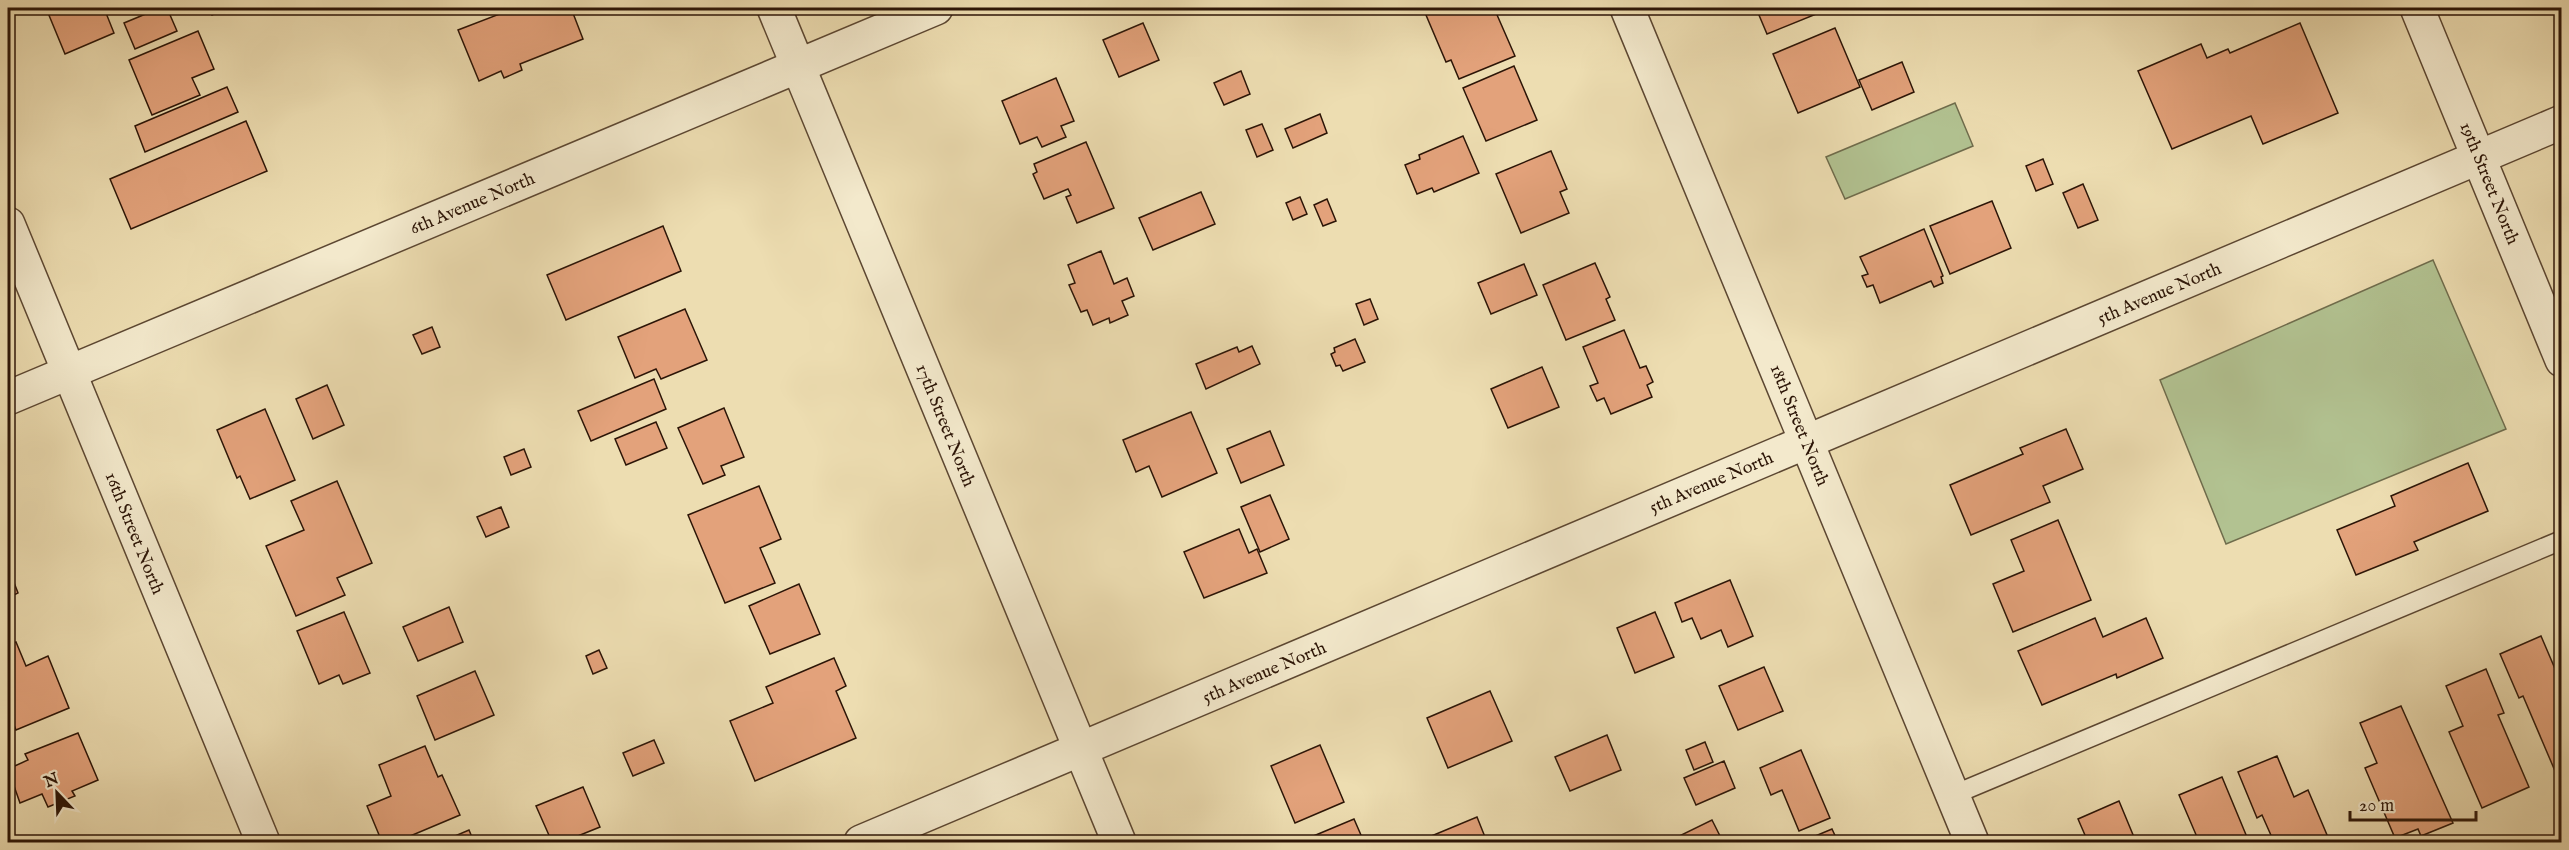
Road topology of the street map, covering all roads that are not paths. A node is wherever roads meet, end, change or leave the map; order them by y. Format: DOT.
graph roads {
  1 [pos="774,8"];
  2 [pos="936,8"];
  3 [pos="1627,8"];
  4 [pos="2417,8"];
  5 [pos="798,66"];
  6 [pos="2562,122"];
  7 [pos="2479,157"];
  8 [pos="8,224"];
  9 [pos="2562,360"];
  10 [pos="69,372"];
  11 [pos="8,398"];
  12 [pos="1807,442"];
  13 [pos="2562,540"];
  14 [pos="1080,749"];
  15 [pos="1953,795"];
  16 [pos="263,843"];
  17 [pos="861,843"];
  18 [pos="1119,843"];
  19 [pos="1972,843"];
  1 -- 5 [label="street, 17th Street North"];
  2 -- 5 [label="street, 6th Avenue North"];
  3 -- 12 [label="street, 18th Street North"];
  4 -- 7 [label="street, 19th Street North"];
  5 -- 10 [label="street, 6th Avenue North"];
  5 -- 14 [label="street, 17th Street North"];
  6 -- 7 [label="street, 5th Avenue North"];
  7 -- 9 [label="street, 19th Street North"];
  7 -- 12 [label="street, 5th Avenue North"];
  8 -- 10 [label="street, 16th Street North"];
  10 -- 11 [label="street, 6th Avenue North"];
  10 -- 16 [label="street, 16th Street North"];
  12 -- 14 [label="street, 5th Avenue North"];
  12 -- 15 [label="street, 18th Street North"];
  13 -- 15 [label="lane"];
  14 -- 17 [label="street, 5th Avenue North"];
  14 -- 18 [label="street, 17th Street North"];
  15 -- 19 [label="street, 18th Street North"];
}
